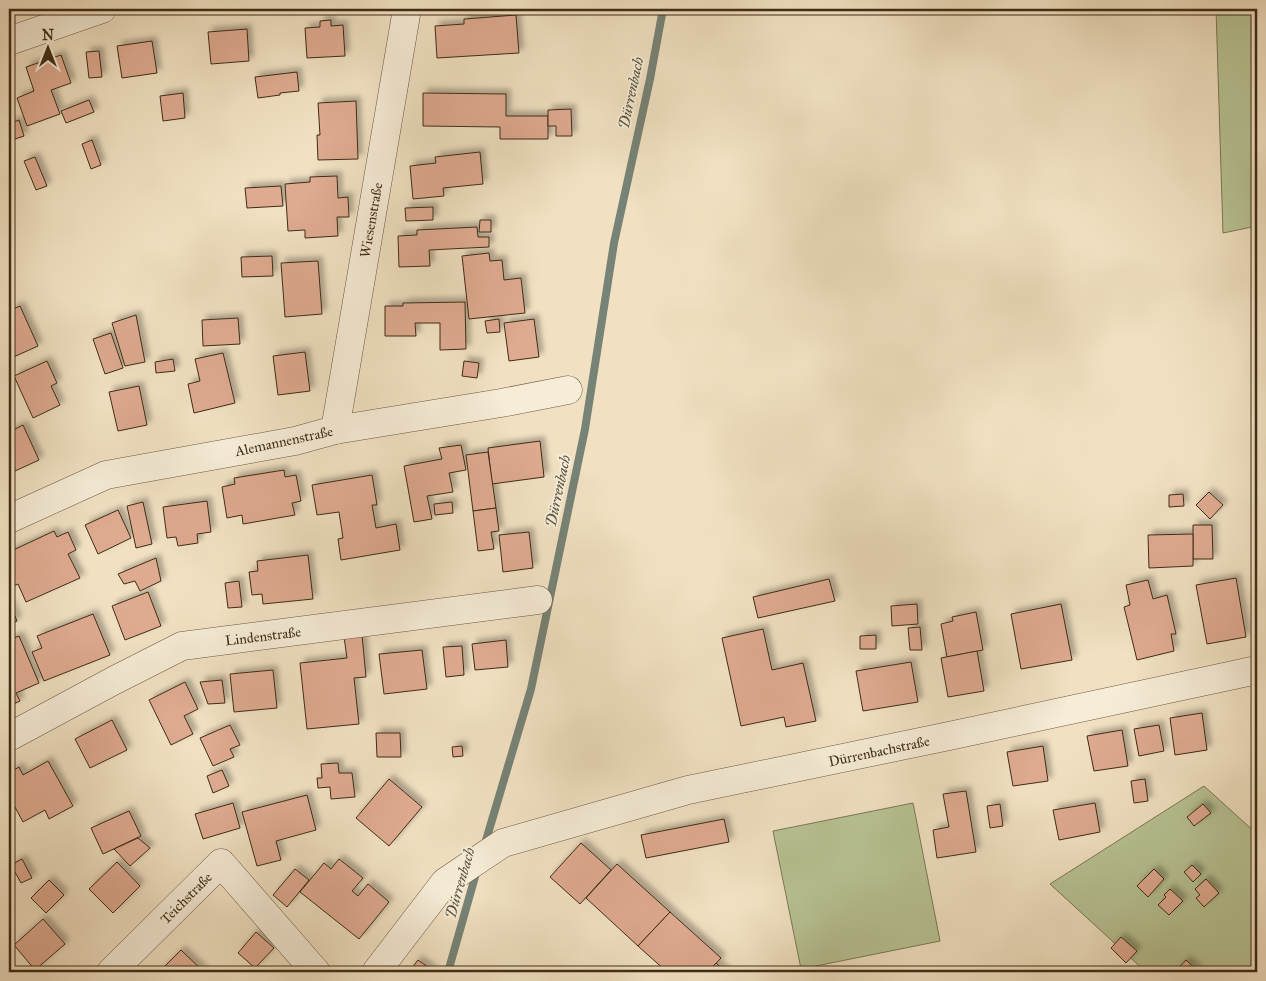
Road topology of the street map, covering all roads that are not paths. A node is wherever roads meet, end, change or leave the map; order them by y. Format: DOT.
graph roads {
  1 [pos="102,9"];
  2 [pos="407,9"];
  3 [pos="9,41"];
  4 [pos="568,390"];
  5 [pos="334,430"];
  6 [pos="9,519"];
  7 [pos="538,600"];
  8 [pos="1257,670"];
  9 [pos="9,737"];
  10 [pos="111,972"];
  11 [pos="316,972"];
  12 [pos="376,972"];
  1 -- 3 [label="street"];
  2 -- 5 [label="street, Wiesenstraße"];
  4 -- 5 [label="street, Alemannenstraße"];
  5 -- 6 [label="street, Alemannenstraße"];
  7 -- 9 [label="street, Lindenstraße"];
  8 -- 12 [label="street, Dürrenbachstraße"];
  10 -- 11 [label="street, Teichstraße"];
}
